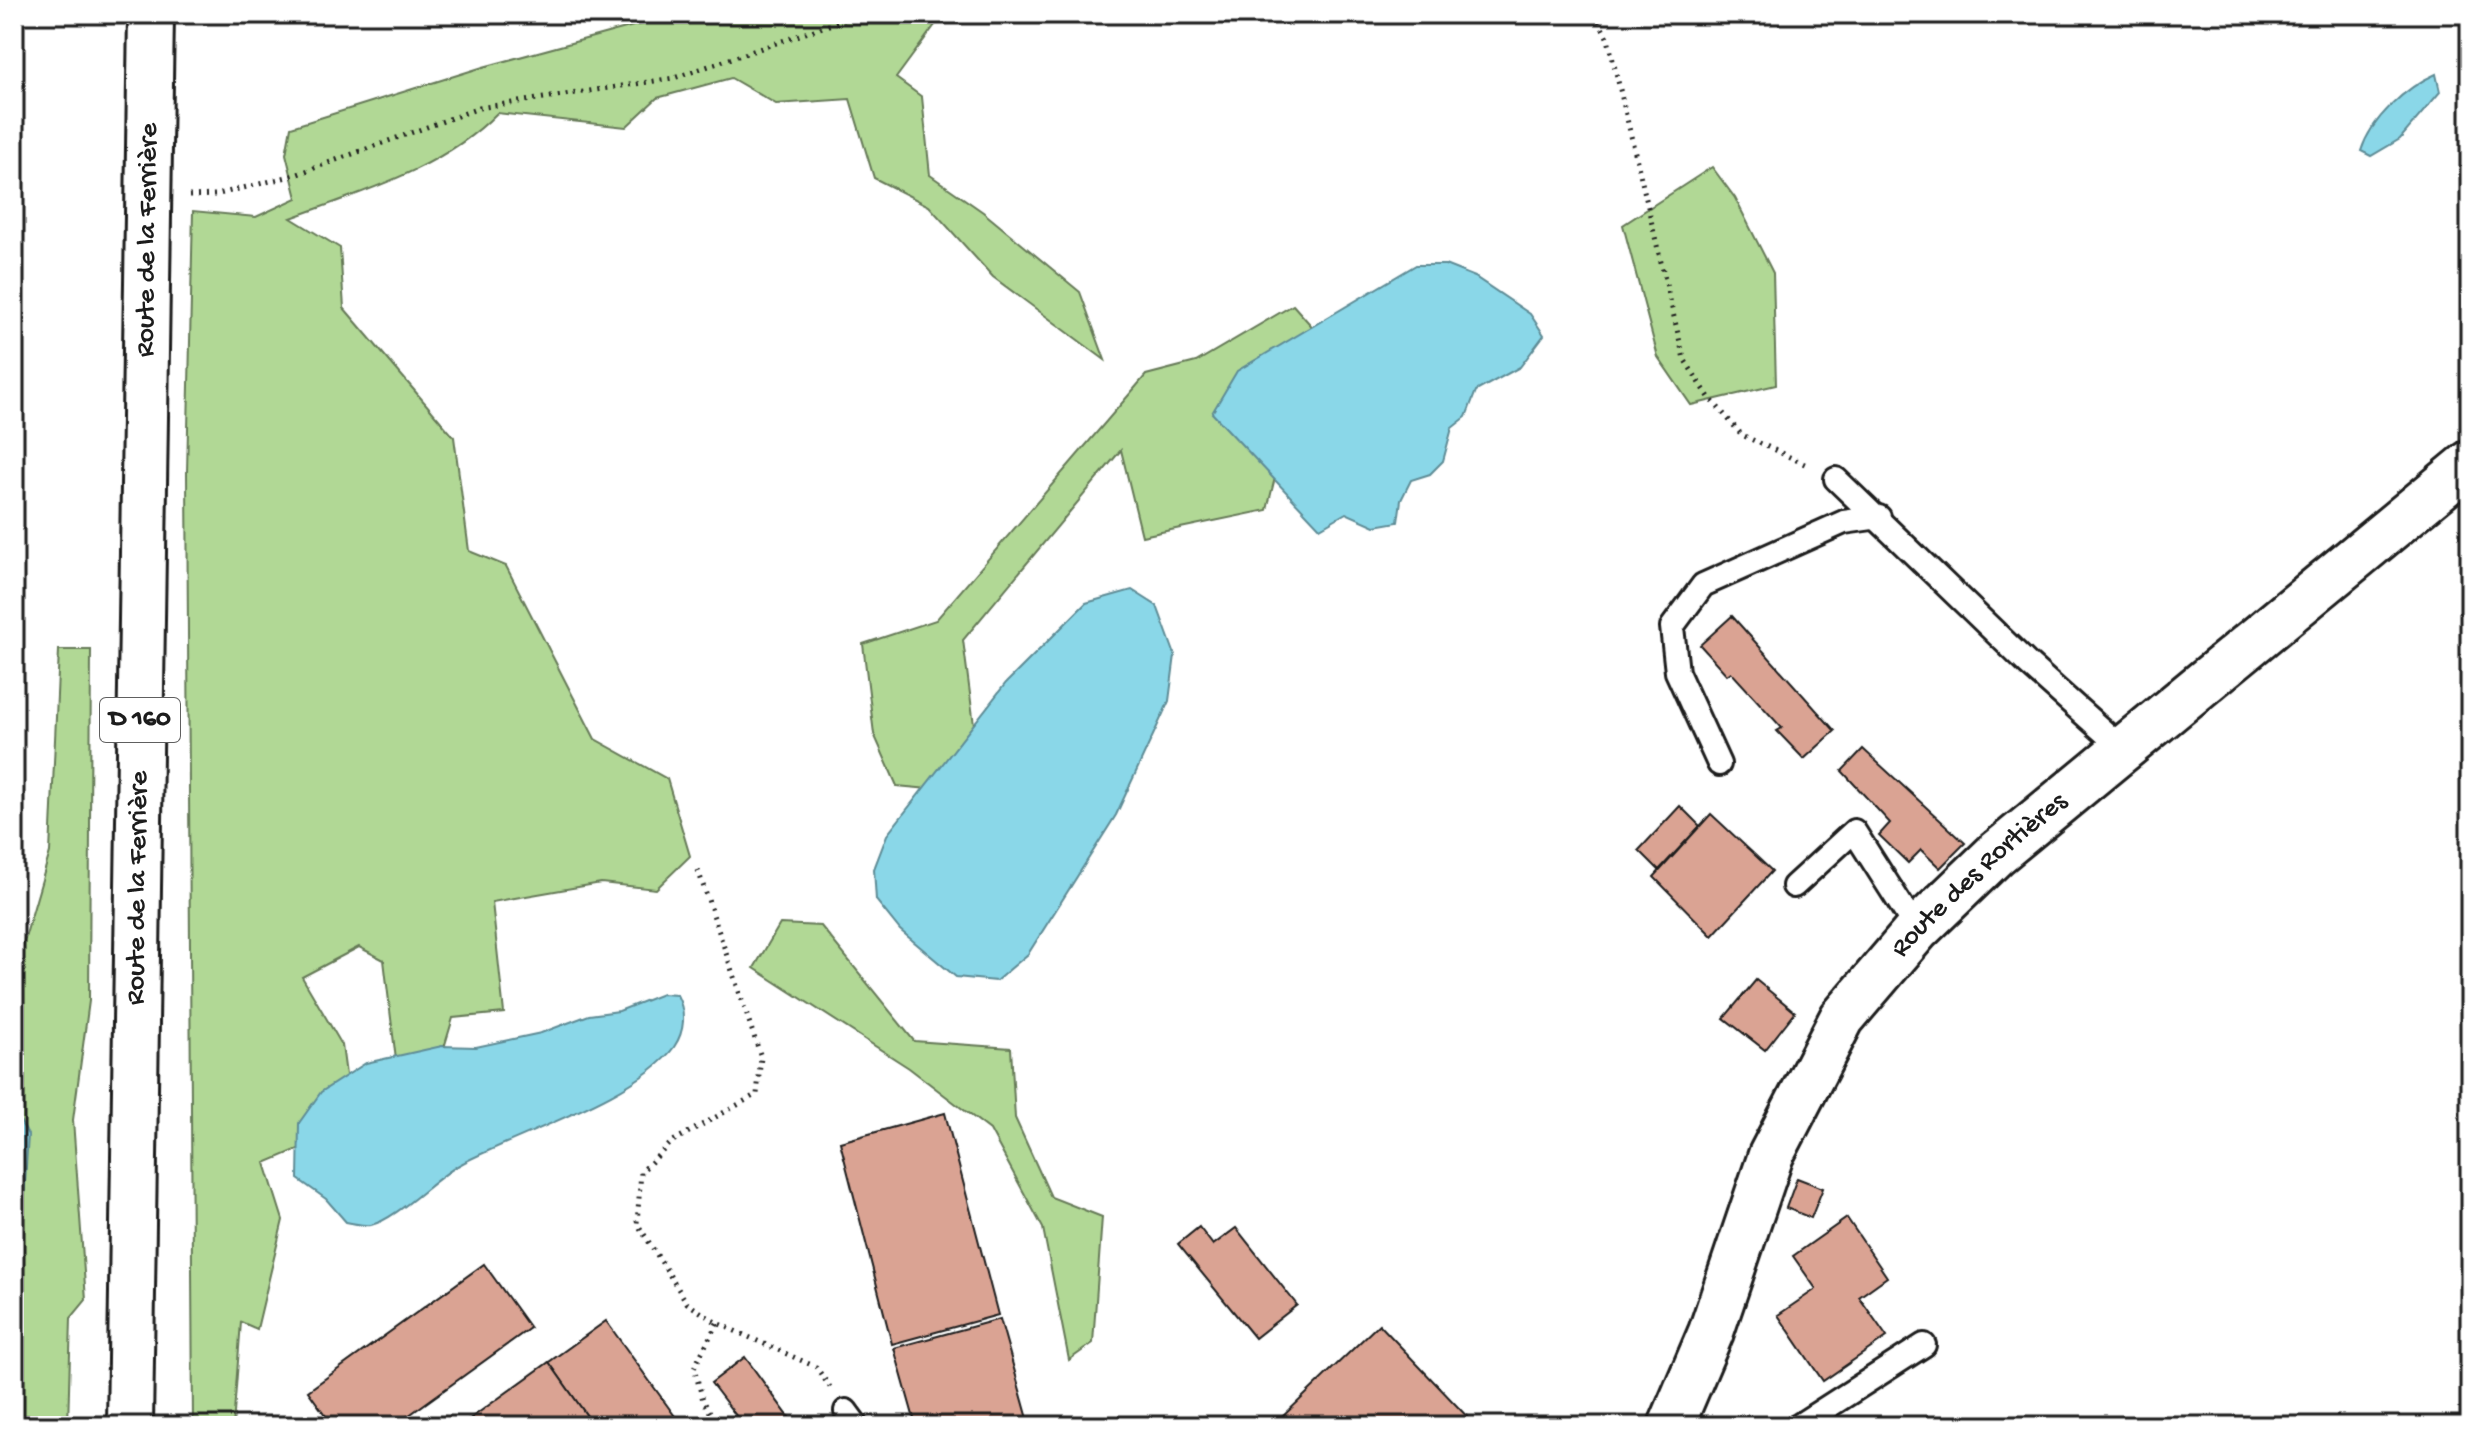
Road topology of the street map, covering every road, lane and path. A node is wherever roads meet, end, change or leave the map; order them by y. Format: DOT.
graph roads {
  1 [pos="151,14"];
  2 [pos="861,14"];
  3 [pos="1595,14"];
  4 [pos="147,198"];
  5 [pos="2470,463"];
  6 [pos="1836,479"];
  7 [pos="1879,517"];
  8 [pos="2123,749"];
  9 [pos="1719,764"];
  10 [pos="698,870"];
  11 [pos="1794,886"];
  12 [pos="1917,930"];
  13 [pos="717,1323"];
  14 [pos="1924,1345"];
  15 [pos="851,1419"];
  16 [pos="130,1426"];
  17 [pos="718,1426"];
  18 [pos="1671,1426"];
  19 [pos="1798,1426"];
  1 -- 4 [label="main road, Route de la Ferrière / D 160"];
  2 -- 4 [label="path"];
  3 -- 6 [label="path"];
  4 -- 16 [label="main road, Route de la Ferrière / D 160"];
  5 -- 8 [label="main road, Route des Rortières"];
  6 -- 7 [label="lane"];
  7 -- 8 [label="lane"];
  7 -- 9 [label="lane"];
  8 -- 12 [label="main road, Route des Rortières"];
  10 -- 13 [label="path"];
  11 -- 12 [label="lane"];
  12 -- 18 [label="main road, Route des Rortières"];
  13 -- 15 [label="path"];
  13 -- 17 [label="path"];
  14 -- 19 [label="lane"];
}
